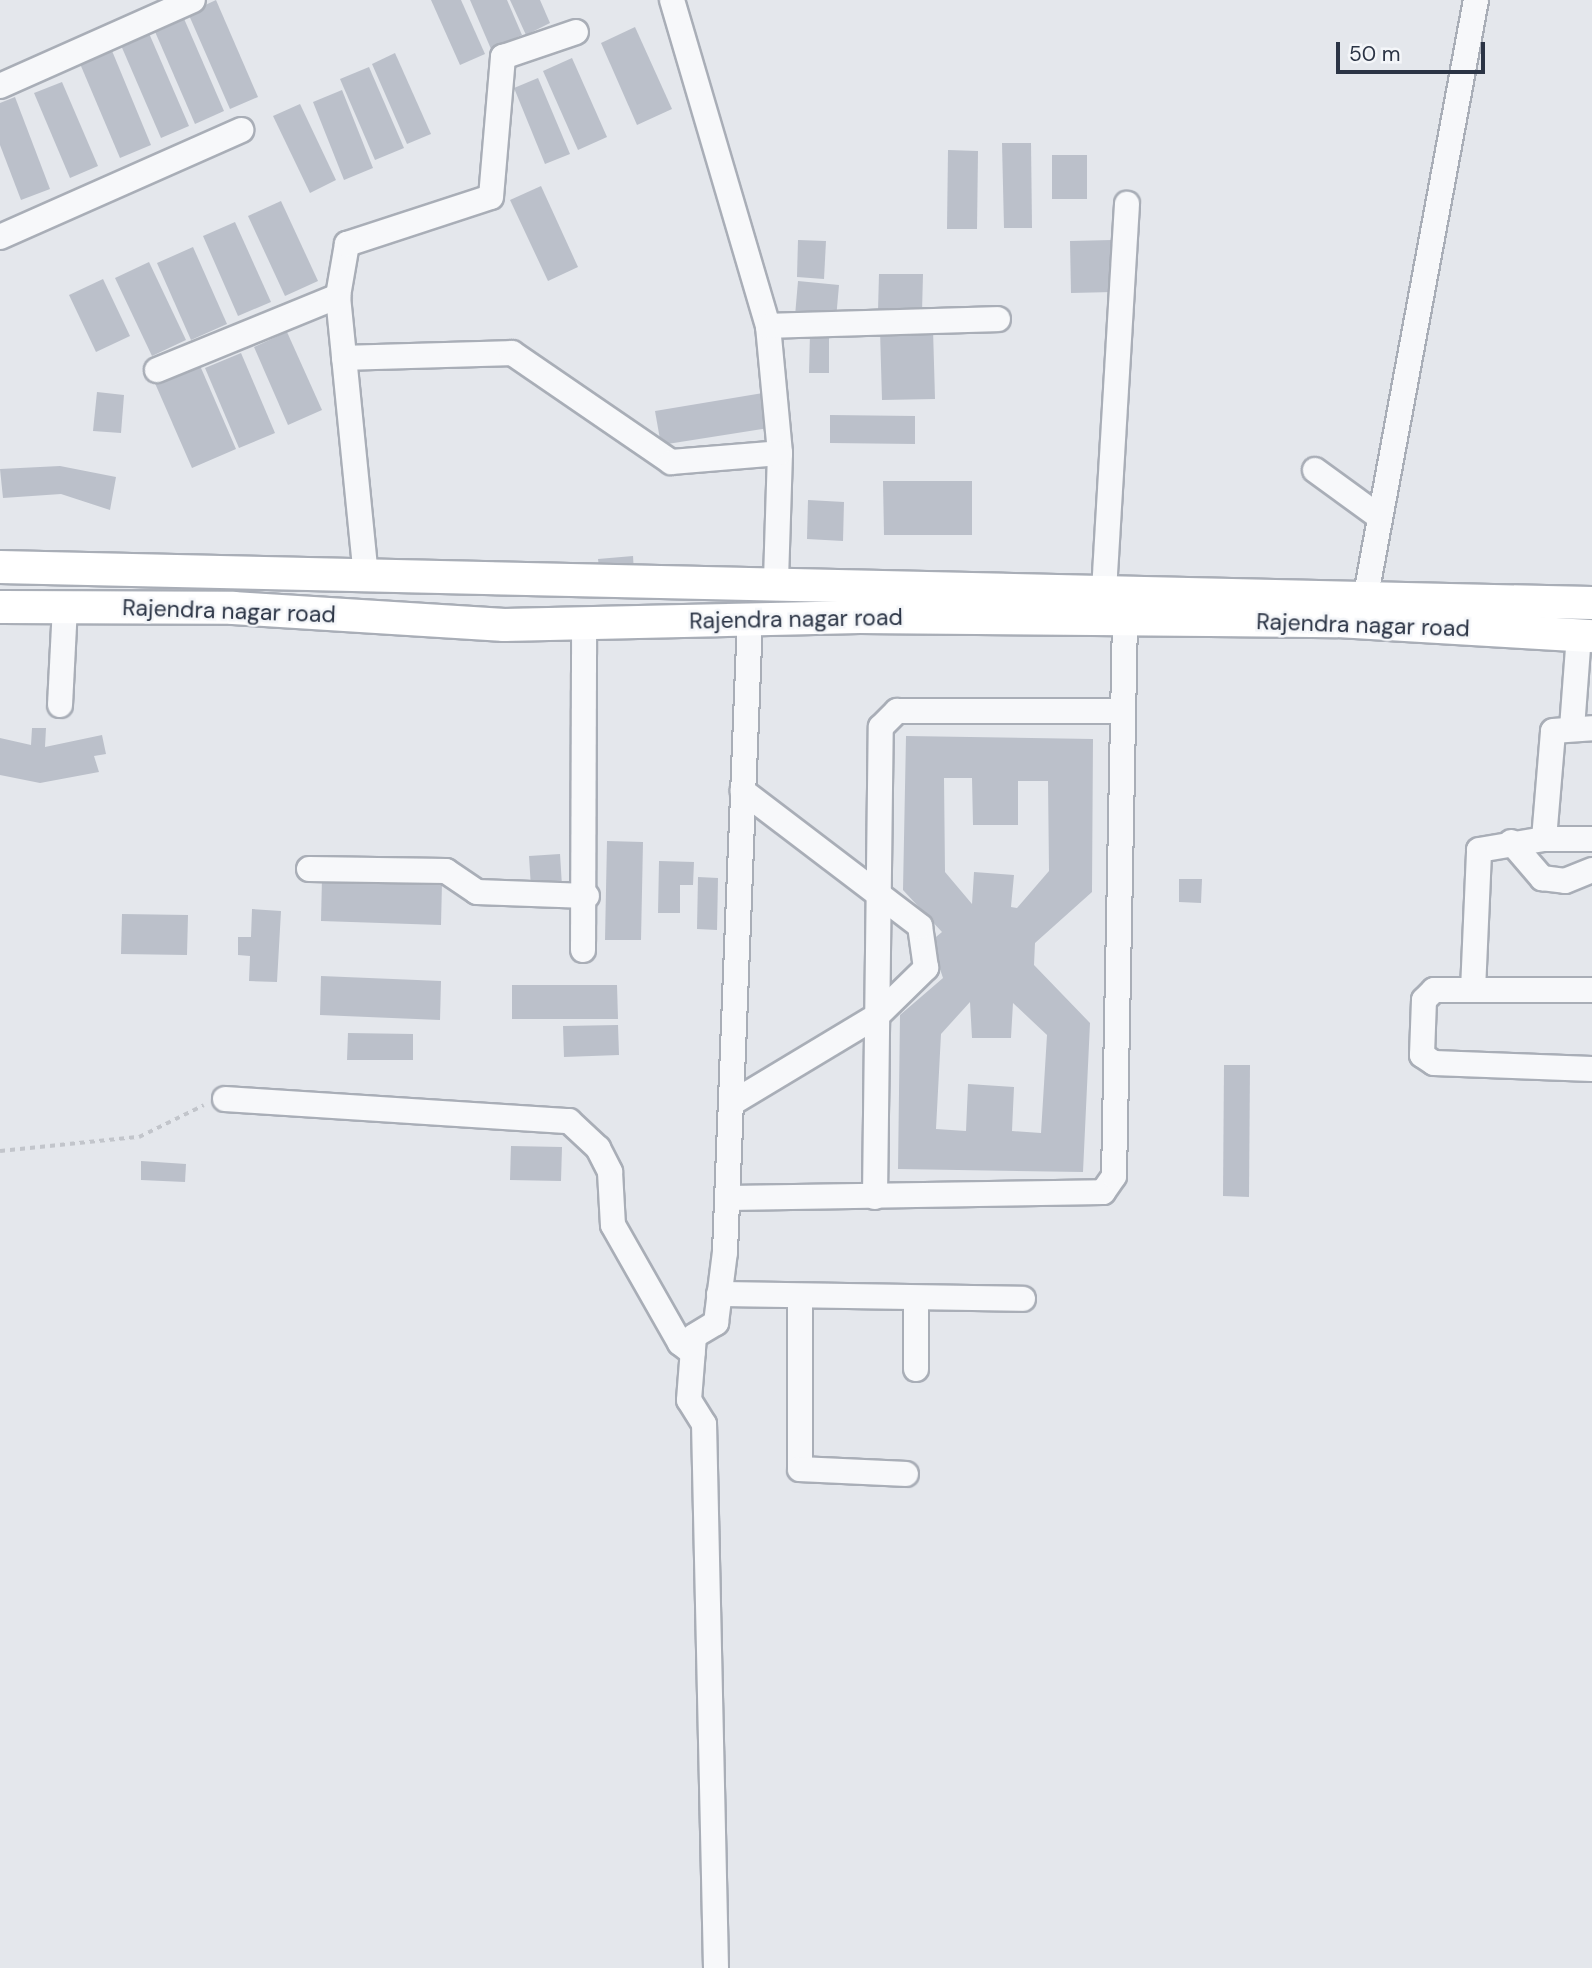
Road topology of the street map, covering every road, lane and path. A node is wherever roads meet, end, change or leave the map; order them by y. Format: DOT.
graph roads {
  1 [pos="194,0"];
  2 [pos="672,0"];
  3 [pos="1476,0"];
  4 [pos="576,32"];
  5 [pos="0,86"];
  6 [pos="242,130"];
  7 [pos="1127,204"];
  8 [pos="0,237"];
  9 [pos="338,296"];
  10 [pos="998,319"];
  11 [pos="768,326"];
  12 [pos="344,358"];
  13 [pos="157,370"];
  14 [pos="780,453"];
  15 [pos="1315,470"];
  16 [pos="1378,516"];
  17 [pos="0,567"];
  18 [pos="366,577"];
  19 [pos="776,583"];
  20 [pos="1104,591"];
  21 [pos="1365,600"];
  22 [pos="861,601"];
  23 [pos="1592,603"];
  24 [pos="0,607"];
  25 [pos="65,607"];
  26 [pos="750,618"];
  27 [pos="1125,620"];
  28 [pos="584,625"];
  29 [pos="1585,636"];
  30 [pos="60,705"];
  31 [pos="1123,711"];
  32 [pos="1582,728"];
  33 [pos="743,791"];
  34 [pos="1544,839"];
  35 [pos="1592,839"];
  36 [pos="1511,842"];
  37 [pos="309,869"];
  38 [pos="1592,870"];
  39 [pos="879,889"];
  40 [pos="587,896"];
  41 [pos="583,950"];
  42 [pos="1473,990"];
  43 [pos="1592,990"];
  44 [pos="877,1016"];
  45 [pos="1592,1069"];
  46 [pos="225,1099"];
  47 [pos="732,1103"];
  48 [pos="0,1151"];
  49 [pos="875,1197"];
  50 [pos="729,1198"];
  51 [pos="719,1294"];
  52 [pos="800,1296"];
  53 [pos="916,1298"];
  54 [pos="1023,1299"];
  55 [pos="692,1353"];
  56 [pos="916,1369"];
  57 [pos="906,1474"];
  58 [pos="716,1968"];
  1 -- 5 [label="street"];
  2 -- 11 [label="street"];
  3 -- 16 [label="street"];
  4 -- 9 [label="street"];
  6 -- 8 [label="street"];
  7 -- 20 [label="street"];
  9 -- 12 [label="street"];
  9 -- 13 [label="street"];
  10 -- 11 [label="street"];
  11 -- 14 [label="street"];
  12 -- 14 [label="street"];
  12 -- 18 [label="street"];
  14 -- 19 [label="street"];
  15 -- 16 [label="street"];
  16 -- 21 [label="street"];
  17 -- 18 [label="main road, Rajendra nagar road"];
  18 -- 19 [label="main road, Rajendra nagar road"];
  19 -- 22 [label="main road, Rajendra nagar road"];
  20 -- 21 [label="main road, Rajendra nagar road"];
  20 -- 22 [label="main road, Rajendra nagar road"];
  21 -- 23 [label="main road, Rajendra nagar road"];
  22 -- 26 [label="main road, Rajendra nagar road"];
  22 -- 27 [label="main road, Rajendra nagar road"];
  24 -- 25 [label="main road, Rajendra nagar road"];
  25 -- 28 [label="main road, Rajendra nagar road"];
  25 -- 30 [label="street"];
  26 -- 28 [label="main road, Rajendra nagar road"];
  26 -- 33 [label="street"];
  27 -- 29 [label="main road, Rajendra nagar road"];
  27 -- 31 [label="street"];
  28 -- 40 [label="street"];
  29 -- 32 [label="street"];
  31 -- 39 [label="street"];
  31 -- 49 [label="street"];
  32 -- 34 [label="street"];
  33 -- 39 [label="street"];
  33 -- 47 [label="street"];
  34 -- 35 [label="street"];
  34 -- 36 [label="street"];
  36 -- 38 [label="street"];
  36 -- 42 [label="street"];
  37 -- 40 [label="street"];
  39 -- 44 [label="street"];
  39 -- 44 [label="street"];
  40 -- 41 [label="street"];
  42 -- 43 [label="street"];
  42 -- 45 [label="street"];
  44 -- 47 [label="street"];
  44 -- 49 [label="street"];
  46 -- 48 [label="path"];
  46 -- 55 [label="street"];
  47 -- 50 [label="street"];
  49 -- 50 [label="street"];
  50 -- 51 [label="street"];
  51 -- 52 [label="street"];
  51 -- 55 [label="street"];
  52 -- 53 [label="street"];
  52 -- 57 [label="street"];
  53 -- 54 [label="street"];
  53 -- 56 [label="street"];
  55 -- 58 [label="street"];
}
